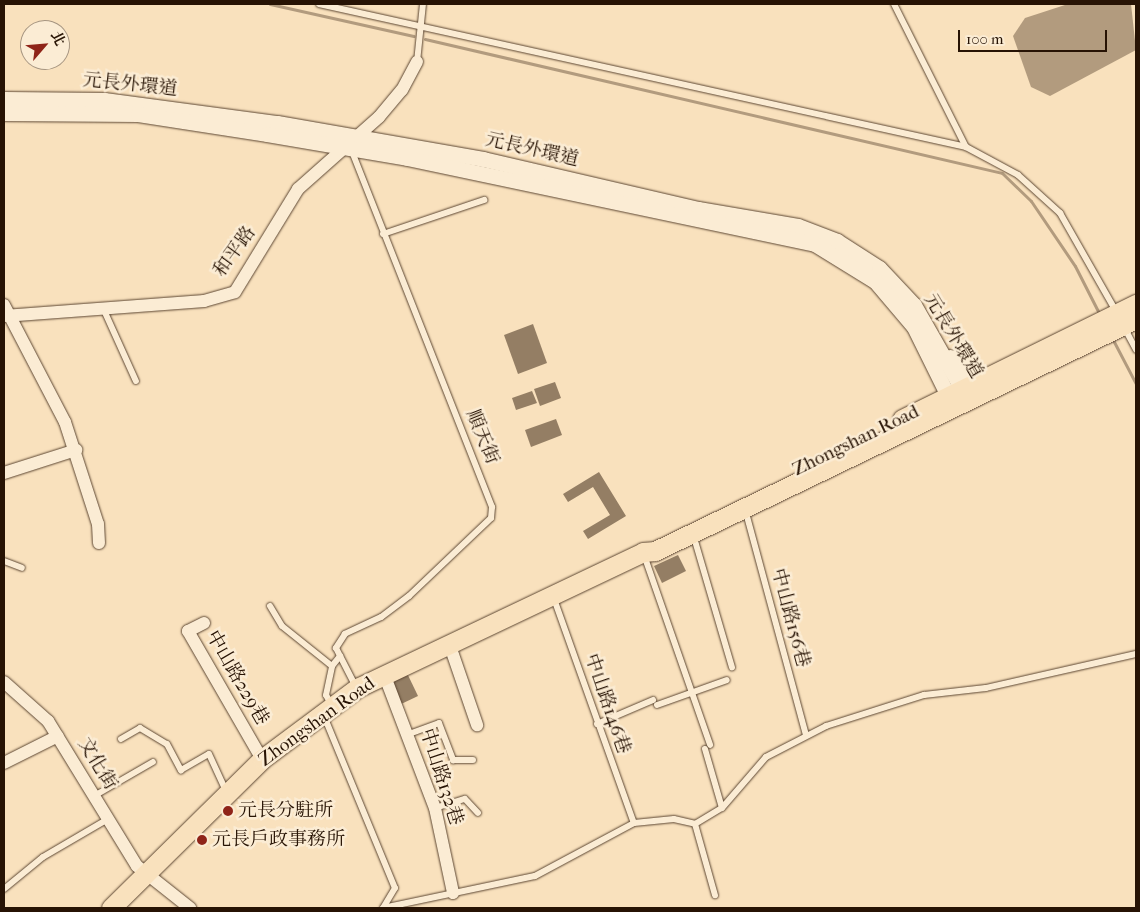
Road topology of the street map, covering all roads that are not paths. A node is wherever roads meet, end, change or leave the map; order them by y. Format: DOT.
graph roads {
  1 [pos="319,4"];
  2 [pos="423,4"];
  3 [pos="894,4"];
  4 [pos="422,28"];
  5 [pos="417,62"];
  6 [pos="4,99"];
  7 [pos="4,112"];
  8 [pos="350,144"];
  9 [pos="966,147"];
  10 [pos="484,200"];
  11 [pos="383,234"];
  12 [pos="1136,304"];
  13 [pos="102,307"];
  14 [pos="6,312"];
  15 [pos="1126,319"];
  16 [pos="1076,340"];
  17 [pos="940,348"];
  18 [pos="1136,350"];
  19 [pos="986,379"];
  20 [pos="136,380"];
  21 [pos="959,399"];
  22 [pos="76,450"];
  23 [pos="4,473"];
  24 [pos="745,508"];
  25 [pos="693,533"];
  26 [pos="99,543"];
  27 [pos="643,552"];
  28 [pos="4,561"];
  29 [pos="22,568"];
  30 [pos="553,595"];
  31 [pos="270,606"];
  32 [pos="204,623"];
  33 [pos="449,643"];
  34 [pos="1136,654"];
  35 [pos="340,656"];
  36 [pos="332,666"];
  37 [pos="732,667"];
  38 [pos="384,674"];
  39 [pos="727,680"];
  40 [pos="4,682"];
  41 [pos="356,688"];
  42 [pos="693,691"];
  43 [pos="328,709"];
  44 [pos="597,724"];
  45 [pos="477,725"];
  46 [pos="408,734"];
  47 [pos="806,735"];
  48 [pos="58,736"];
  49 [pos="122,739"];
  50 [pos="262,759"];
  51 [pos="473,760"];
  52 [pos="4,762"];
  53 [pos="153,762"];
  54 [pos="227,792"];
  55 [pos="94,796"];
  56 [pos="434,808"];
  57 [pos="722,808"];
  58 [pos="478,813"];
  59 [pos="108,819"];
  60 [pos="634,823"];
  61 [pos="695,824"];
  62 [pos="146,875"];
  63 [pos="4,889"];
  64 [pos="453,894"];
  65 [pos="715,895"];
  66 [pos="111,908"];
  67 [pos="190,908"];
  68 [pos="383,908"];
  1 -- 4 [label="lane"];
  2 -- 4 [label="lane"];
  3 -- 9 [label="lane"];
  4 -- 5 [label="lane"];
  4 -- 9 [label="lane"];
  5 -- 8 [label="street, 和平路"];
  6 -- 8 [label="street, 元長外環道"];
  7 -- 8 [label="street, 元長外環道"];
  8 -- 11 [label="lane, 順天街"];
  8 -- 13 [label="street, 和平路"];
  8 -- 17 [label="street, 元長外環道"];
  8 -- 21 [label="street, 元長外環道"];
  9 -- 15 [label="lane"];
  10 -- 11 [label="lane"];
  11 -- 35 [label="lane, 順天街"];
  12 -- 15 [label="main road"];
  13 -- 14 [label="street, 和平路"];
  13 -- 20 [label="lane"];
  14 -- 22 [label="street"];
  15 -- 16 [label="main road"];
  15 -- 18 [label="lane"];
  16 -- 19 [label="main road, Zhongshan Road"];
  16 -- 21 [label="main road, Zhongshan Road"];
  17 -- 19 [label="street"];
  17 -- 21 [label="street, 元長外環道"];
  19 -- 21 [label="main road, Zhongshan Road"];
  21 -- 24 [label="main road, Zhongshan Road"];
  21 -- 27 [label="main road, Zhongshan Road"];
  22 -- 23 [label="street"];
  22 -- 26 [label="street"];
  24 -- 25 [label="main road, Zhongshan Road"];
  24 -- 47 [label="lane, 中山路156巷"];
  25 -- 27 [label="main road, Zhongshan Road"];
  25 -- 37 [label="lane"];
  27 -- 30 [label="main road, Zhongshan Road"];
  27 -- 42 [label="lane"];
  28 -- 29 [label="lane"];
  30 -- 33 [label="main road, Zhongshan Road"];
  30 -- 44 [label="lane, 中山路146巷"];
  31 -- 36 [label="lane"];
  32 -- 50 [label="street, 中山路229巷"];
  33 -- 38 [label="main road, Zhongshan Road"];
  33 -- 45 [label="street"];
  34 -- 47 [label="lane"];
  35 -- 36 [label="lane"];
  35 -- 41 [label="lane"];
  36 -- 43 [label="lane"];
  38 -- 41 [label="main road, Zhongshan Road"];
  38 -- 46 [label="street, 中山路132巷"];
  39 -- 42 [label="lane"];
  40 -- 48 [label="street, 文化街"];
  41 -- 43 [label="main road, Zhongshan Road"];
  42 -- 44 [label="lane"];
  42 -- 57 [label="lane"];
  43 -- 50 [label="main road, Zhongshan Road"];
  43 -- 68 [label="lane"];
  44 -- 60 [label="lane, 中山路146巷"];
  46 -- 51 [label="lane"];
  46 -- 56 [label="street, 中山路132巷"];
  47 -- 57 [label="lane"];
  48 -- 52 [label="street"];
  48 -- 55 [label="street, 文化街"];
  49 -- 54 [label="lane"];
  50 -- 54 [label="main road, Zhongshan Road"];
  53 -- 55 [label="lane"];
  54 -- 62 [label="main road, Zhongshan Road"];
  55 -- 59 [label="street, 文化街"];
  56 -- 58 [label="lane"];
  56 -- 64 [label="street, 中山路132巷"];
  57 -- 61 [label="lane"];
  59 -- 62 [label="street, 文化街"];
  59 -- 63 [label="lane"];
  60 -- 61 [label="lane"];
  60 -- 64 [label="lane"];
  61 -- 65 [label="lane"];
  62 -- 66 [label="main road, Zhongshan Road"];
  62 -- 67 [label="street, 文化街"];
  64 -- 68 [label="lane"];
}
